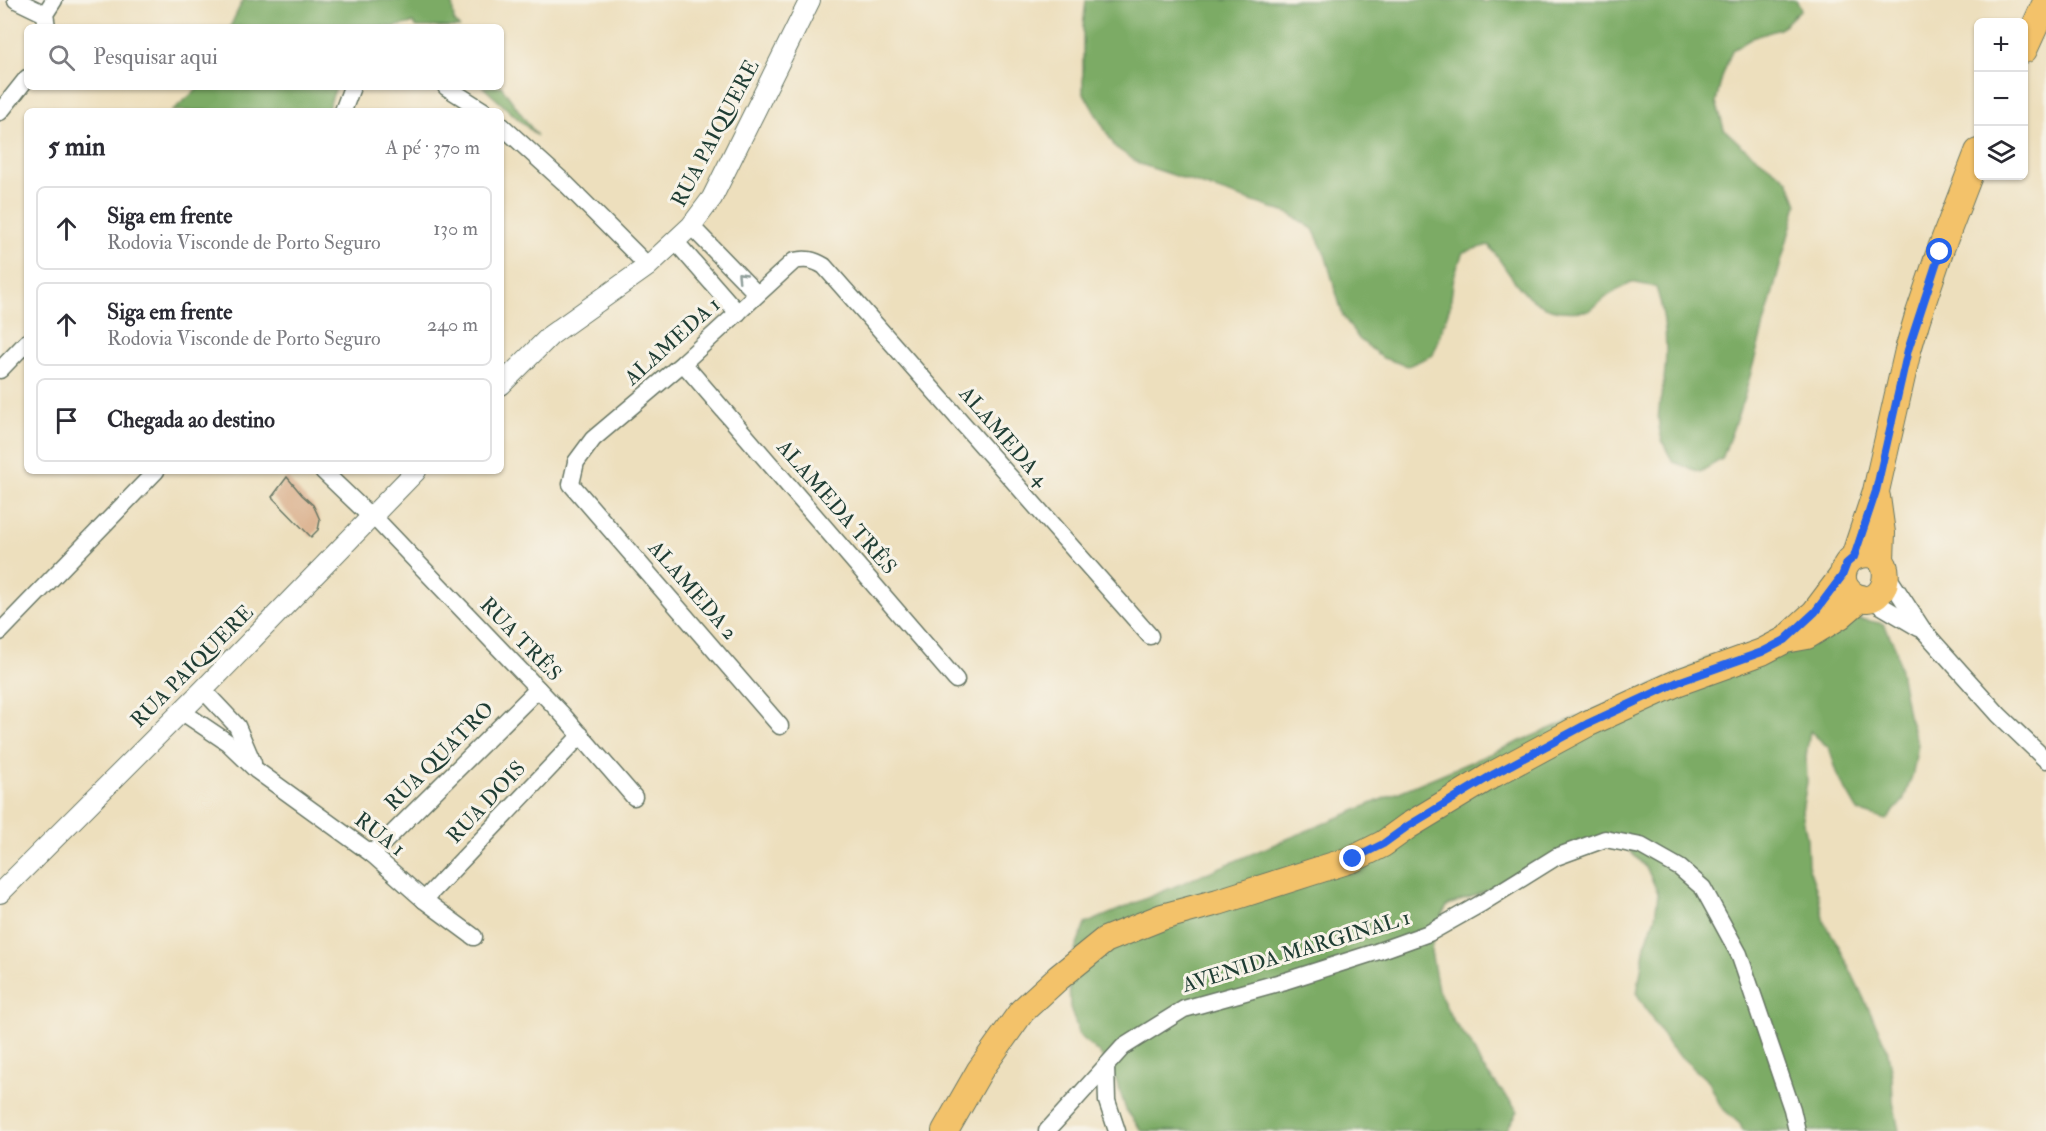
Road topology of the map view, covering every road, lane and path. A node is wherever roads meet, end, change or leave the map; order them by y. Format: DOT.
graph roads {
  1 [pos="16,0"];
  2 [pos="54,0"];
  3 [pos="810,0"];
  4 [pos="2046,2"];
  5 [pos="46,21"];
  6 [pos="2028,41"];
  7 [pos="24,82"];
  8 [pos="351,90"];
  9 [pos="451,90"];
  10 [pos="344,108"];
  11 [pos="479,108"];
  12 [pos="0,112"];
  13 [pos="504,128"];
  14 [pos="1974,163"];
  15 [pos="692,226"];
  16 [pos="675,241"];
  17 [pos="648,266"];
  18 [pos="824,266"];
  19 [pos="758,294"];
  20 [pos="738,313"];
  21 [pos="24,345"];
  22 [pos="683,363"];
  23 [pos="0,370"];
  24 [pos="504,382"];
  25 [pos="153,474"];
  26 [pos="326,474"];
  27 [pos="413,474"];
  28 [pos="571,484"];
  29 [pos="1876,491"];
  30 [pos="372,516"];
  31 [pos="1848,566"];
  32 [pos="1884,568"];
  33 [pos="1865,598"];
  34 [pos="1923,630"];
  35 [pos="0,632"];
  36 [pos="1150,636"];
  37 [pos="1785,640"];
  38 [pos="956,680"];
  39 [pos="538,689"];
  40 [pos="202,690"];
  41 [pos="181,711"];
  42 [pos="780,726"];
  43 [pos="580,735"];
  44 [pos="2046,760"];
  45 [pos="256,770"];
  46 [pos="633,797"];
  47 [pos="372,854"];
  48 [pos="4,883"];
  49 [pos="424,900"];
  50 [pos="474,937"];
  51 [pos="1106,1066"];
  52 [pos="945,1131"];
  53 [pos="1047,1131"];
  54 [pos="1117,1131"];
  55 [pos="1797,1131"];
  1 -- 5 [label="street"];
  2 -- 5 [label="street"];
  3 -- 15 [label="street, RUA PAIQUERE"];
  4 -- 6 [label="main road"];
  7 -- 12 [label="street"];
  8 -- 10 [label="street"];
  9 -- 11 [label="street"];
  13 -- 17 [label="street"];
  14 -- 29 [label="main road"];
  15 -- 16 [label="street, RUA PAIQUERE"];
  19 -- 15 [label="street, one-way"];
  16 -- 17 [label="street, RUA PAIQUERE"];
  16 -- 20 [label="street"];
  17 -- 24 [label="street, RUA PAIQUERE"];
  18 -- 19 [label="street, ALAMEDA 1"];
  18 -- 36 [label="street, ALAMEDA 4"];
  19 -- 20 [label="street, ALAMEDA 1"];
  20 -- 22 [label="street, ALAMEDA 1"];
  21 -- 23 [label="street"];
  22 -- 28 [label="street, ALAMEDA 1"];
  22 -- 38 [label="street, ALAMEDA TRÊS"];
  25 -- 35 [label="street"];
  26 -- 30 [label="street, RUA TRÊS"];
  27 -- 30 [label="street, RUA PAIQUERE"];
  28 -- 42 [label="street, ALAMEDA 2"];
  29 -- 31 [label="main road"];
  29 -- 32 [label="main road"];
  30 -- 39 [label="street, RUA TRÊS"];
  30 -- 40 [label="street, RUA PAIQUERE"];
  31 -- 32 [label="main road"];
  31 -- 33 [label="main road"];
  31 -- 37 [label="main road"];
  32 -- 33 [label="main road"];
  32 -- 34 [label="street"];
  33 -- 34 [label="street"];
  33 -- 37 [label="main road"];
  34 -- 44 [label="street"];
  37 -- 52 [label="main road"];
  39 -- 43 [label="street, RUA TRÊS"];
  39 -- 47 [label="street, RUA QUATRO"];
  40 -- 41 [label="street, RUA PAIQUERE"];
  40 -- 45 [label="street"];
  41 -- 45 [label="street, RUA 1"];
  41 -- 48 [label="street, RUA PAIQUERE"];
  43 -- 46 [label="street, RUA TRÊS"];
  43 -- 49 [label="street, RUA DOIS"];
  45 -- 47 [label="street, RUA 1"];
  47 -- 49 [label="street, RUA 1"];
  49 -- 50 [label="street, RUA 1"];
  51 -- 53 [label="street, AVENIDA MARGINAL 1"];
  51 -- 54 [label="street"];
  51 -- 55 [label="street, AVENIDA MARGINAL 1"];
}
